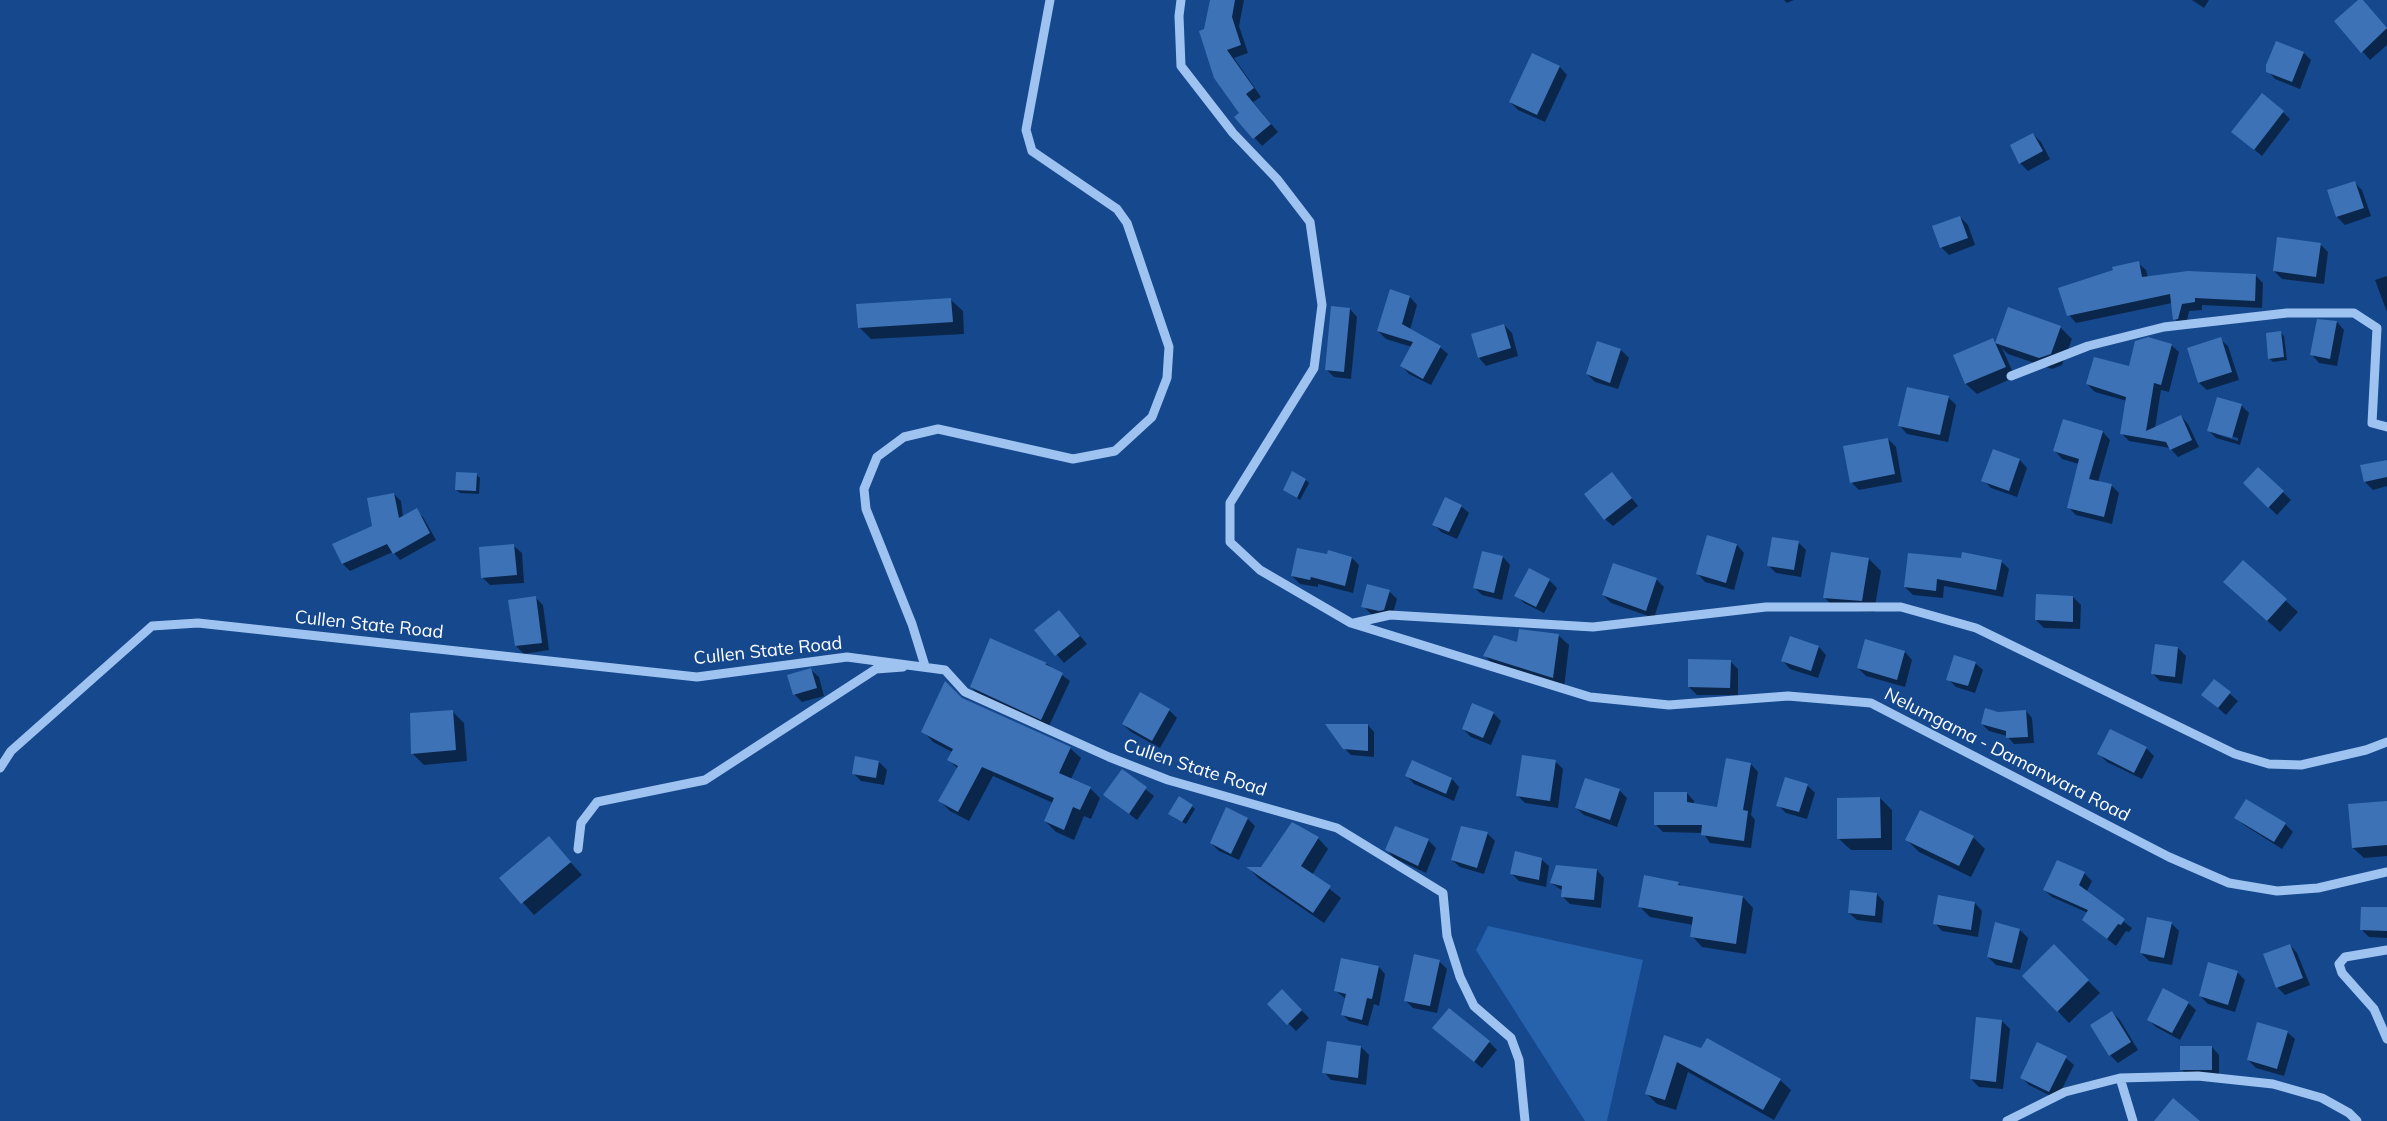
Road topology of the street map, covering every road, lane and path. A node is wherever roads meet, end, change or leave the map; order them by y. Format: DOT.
graph roads {
  1 [pos="1050,0"];
  2 [pos="1181,0"];
  3 [pos="2011,376"];
  4 [pos="2387,428"];
  5 [pos="1351,623"];
  6 [pos="926,666"];
  7 [pos="2387,742"];
  8 [pos="0,768"];
  9 [pos="578,849"];
  10 [pos="2387,872"];
  11 [pos="2387,950"];
  12 [pos="2387,1038"];
  13 [pos="2120,1078"];
  14 [pos="1525,1121"];
  15 [pos="2007,1121"];
  16 [pos="2133,1121"];
  17 [pos="2357,1121"];
  1 -- 6 [label="street"];
  2 -- 5 [label="street, Nelumgama - Damanwara Road"];
  3 -- 4 [label="street"];
  5 -- 7 [label="street"];
  5 -- 10 [label="street, Nelumgama - Damanwara Road"];
  6 -- 8 [label="street, Cullen State Road"];
  6 -- 9 [label="street"];
  6 -- 14 [label="street, Cullen State Road"];
  11 -- 12 [label="street"];
  13 -- 15 [label="street"];
  13 -- 16 [label="street"];
  13 -- 17 [label="street"];
}
